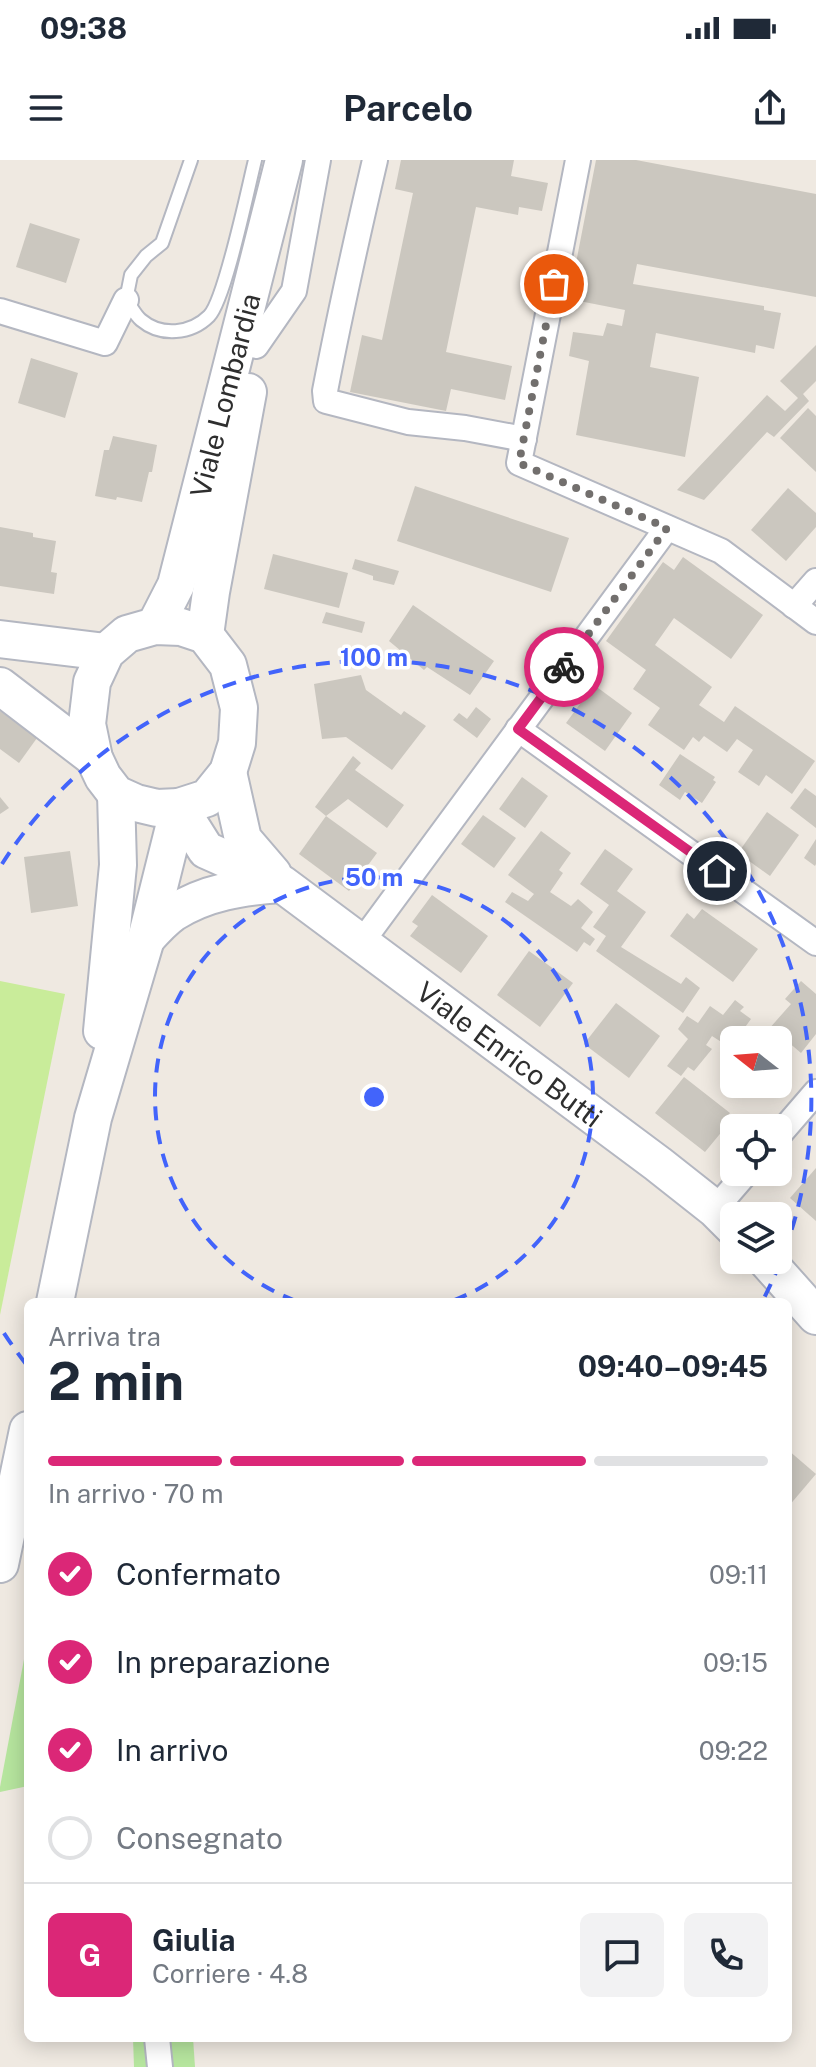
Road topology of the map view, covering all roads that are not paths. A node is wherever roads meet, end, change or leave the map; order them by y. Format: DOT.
graph roads {
  1 [pos="191,160"];
  2 [pos="255,160"];
  3 [pos="287,160"];
  4 [pos="318,160"];
  5 [pos="375,160"];
  6 [pos="578,160"];
  7 [pos="126,300"];
  8 [pos="0,311"];
  9 [pos="256,346"];
  10 [pos="524,439"];
  11 [pos="667,528"];
  12 [pos="816,581"];
  13 [pos="794,606"];
  14 [pos="816,622"];
  15 [pos="155,626"];
  16 [pos="205,635"];
  17 [pos="0,639"];
  18 [pos="106,652"];
  19 [pos="0,686"];
  20 [pos="518,729"];
  21 [pos="94,758"];
  22 [pos="228,772"];
  23 [pos="116,794"];
  24 [pos="179,807"];
  25 [pos="282,884"];
  26 [pos="146,939"];
  27 [pos="361,943"];
  28 [pos="816,943"];
  29 [pos="816,1092"];
  30 [pos="93,1118"];
  31 [pos="792,1120"];
  32 [pos="720,1216"];
  33 [pos="778,1274"];
  34 [pos="56,1298"];
  35 [pos="816,1316"];
  36 [pos="24,1449"];
  37 [pos="0,1564"];
  38 [pos="157,2042"];
  39 [pos="160,2067"];
  1 -- 7 [label="lane"];
  2 -- 7 [label="lane"];
  3 -- 9 [label="main road, Viale Lombardia"];
  3 -- 15 [label="main road, Viale Lombardia"];
  4 -- 9 [label="street"];
  5 -- 10 [label="street"];
  6 -- 10 [label="street"];
  7 -- 8 [label="street"];
  9 -- 16 [label="main road, Viale Lombardia"];
  10 -- 11 [label="street"];
  11 -- 13 [label="street"];
  11 -- 20 [label="street"];
  12 -- 13 [label="street"];
  13 -- 14 [label="street"];
  15 -- 16 [label="main road"];
  15 -- 18 [label="main road"];
  16 -- 22 [label="main road"];
  17 -- 18 [label="main road"];
  18 -- 21 [label="main road"];
  19 -- 21 [label="main road"];
  20 -- 27 [label="street"];
  20 -- 28 [label="street"];
  21 -- 23 [label="main road"];
  22 -- 24 [label="main road"];
  22 -- 25 [label="main road"];
  23 -- 24 [label="main road"];
  23 -- 30 [label="main road"];
  24 -- 25 [label="main road"];
  24 -- 26 [label="main road"];
  25 -- 26 [label="main road"];
  25 -- 27 [label="main road, Viale Enrico Butti"];
  26 -- 30 [label="main road"];
  27 -- 32 [label="main road, Viale Enrico Butti"];
  29 -- 31 [label="street"];
  30 -- 34 [label="main road"];
  33 -- 35 [label="main road"];
  36 -- 37 [label="main road"];
  38 -- 39 [label="street"];
}
